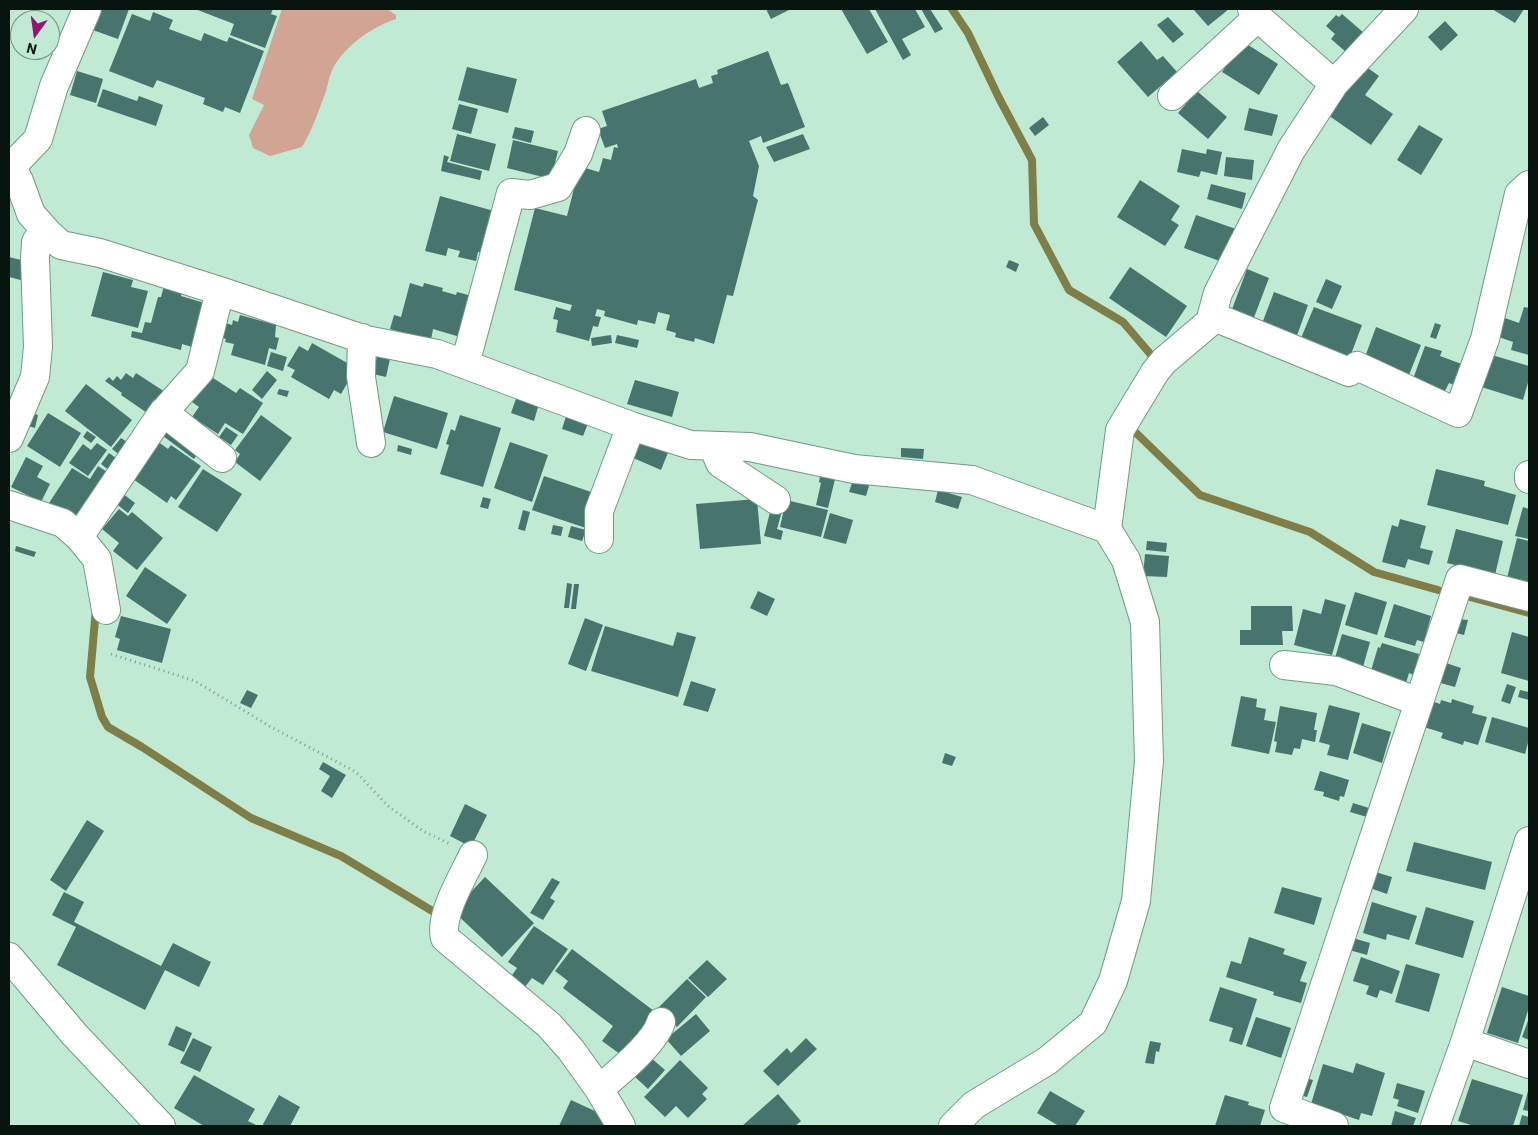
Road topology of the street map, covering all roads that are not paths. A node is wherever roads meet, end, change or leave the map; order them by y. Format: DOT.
graph roads {
  1 [pos="87,9"];
  2 [pos="1404,9"];
  3 [pos="1255,13"];
  4 [pos="1334,84"];
  5 [pos="1172,96"];
  6 [pos="586,130"];
  7 [pos="10,165"];
  8 [pos="1529,185"];
  9 [pos="45,230"];
  10 [pos="220,291"];
  11 [pos="1212,316"];
  12 [pos="362,338"];
  13 [pos="465,364"];
  14 [pos="163,412"];
  15 [pos="631,426"];
  16 [pos="9,438"];
  17 [pos="371,443"];
  18 [pos="713,446"];
  19 [pos="222,458"];
  20 [pos="1529,475"];
  21 [pos="1529,479"];
  22 [pos="776,500"];
  23 [pos="9,505"];
  24 [pos="1108,529"];
  25 [pos="78,537"];
  26 [pos="598,539"];
  27 [pos="1529,597"];
  28 [pos="106,610"];
  29 [pos="1284,665"];
  30 [pos="1419,702"];
  31 [pos="473,855"];
  32 [pos="1527,855"];
  33 [pos="9,957"];
  34 [pos="661,1022"];
  35 [pos="1465,1042"];
  36 [pos="1529,1064"];
  37 [pos="599,1089"];
  38 [pos="161,1126"];
  39 [pos="621,1126"];
  40 [pos="953,1126"];
  41 [pos="1334,1126"];
  42 [pos="1435,1126"];
  1 -- 7 [label="street"];
  2 -- 4 [label="street"];
  3 -- 4 [label="street"];
  3 -- 5 [label="street"];
  4 -- 11 [label="street"];
  6 -- 13 [label="street"];
  7 -- 9 [label="street"];
  8 -- 11 [label="street"];
  9 -- 10 [label="street"];
  9 -- 16 [label="street"];
  10 -- 12 [label="street"];
  10 -- 14 [label="street"];
  11 -- 24 [label="street"];
  12 -- 13 [label="street"];
  12 -- 17 [label="street"];
  13 -- 15 [label="street"];
  14 -- 19 [label="street"];
  14 -- 25 [label="street"];
  15 -- 18 [label="street"];
  15 -- 26 [label="street"];
  18 -- 22 [label="street"];
  18 -- 24 [label="street"];
  20 -- 21 [label="street"];
  23 -- 25 [label="street"];
  24 -- 40 [label="street"];
  25 -- 28 [label="street"];
  27 -- 30 [label="street"];
  29 -- 30 [label="street"];
  30 -- 41 [label="street"];
  31 -- 37 [label="street"];
  32 -- 35 [label="street"];
  33 -- 38 [label="street"];
  34 -- 37 [label="street"];
  35 -- 36 [label="street"];
  35 -- 42 [label="street"];
  37 -- 39 [label="street"];
}
